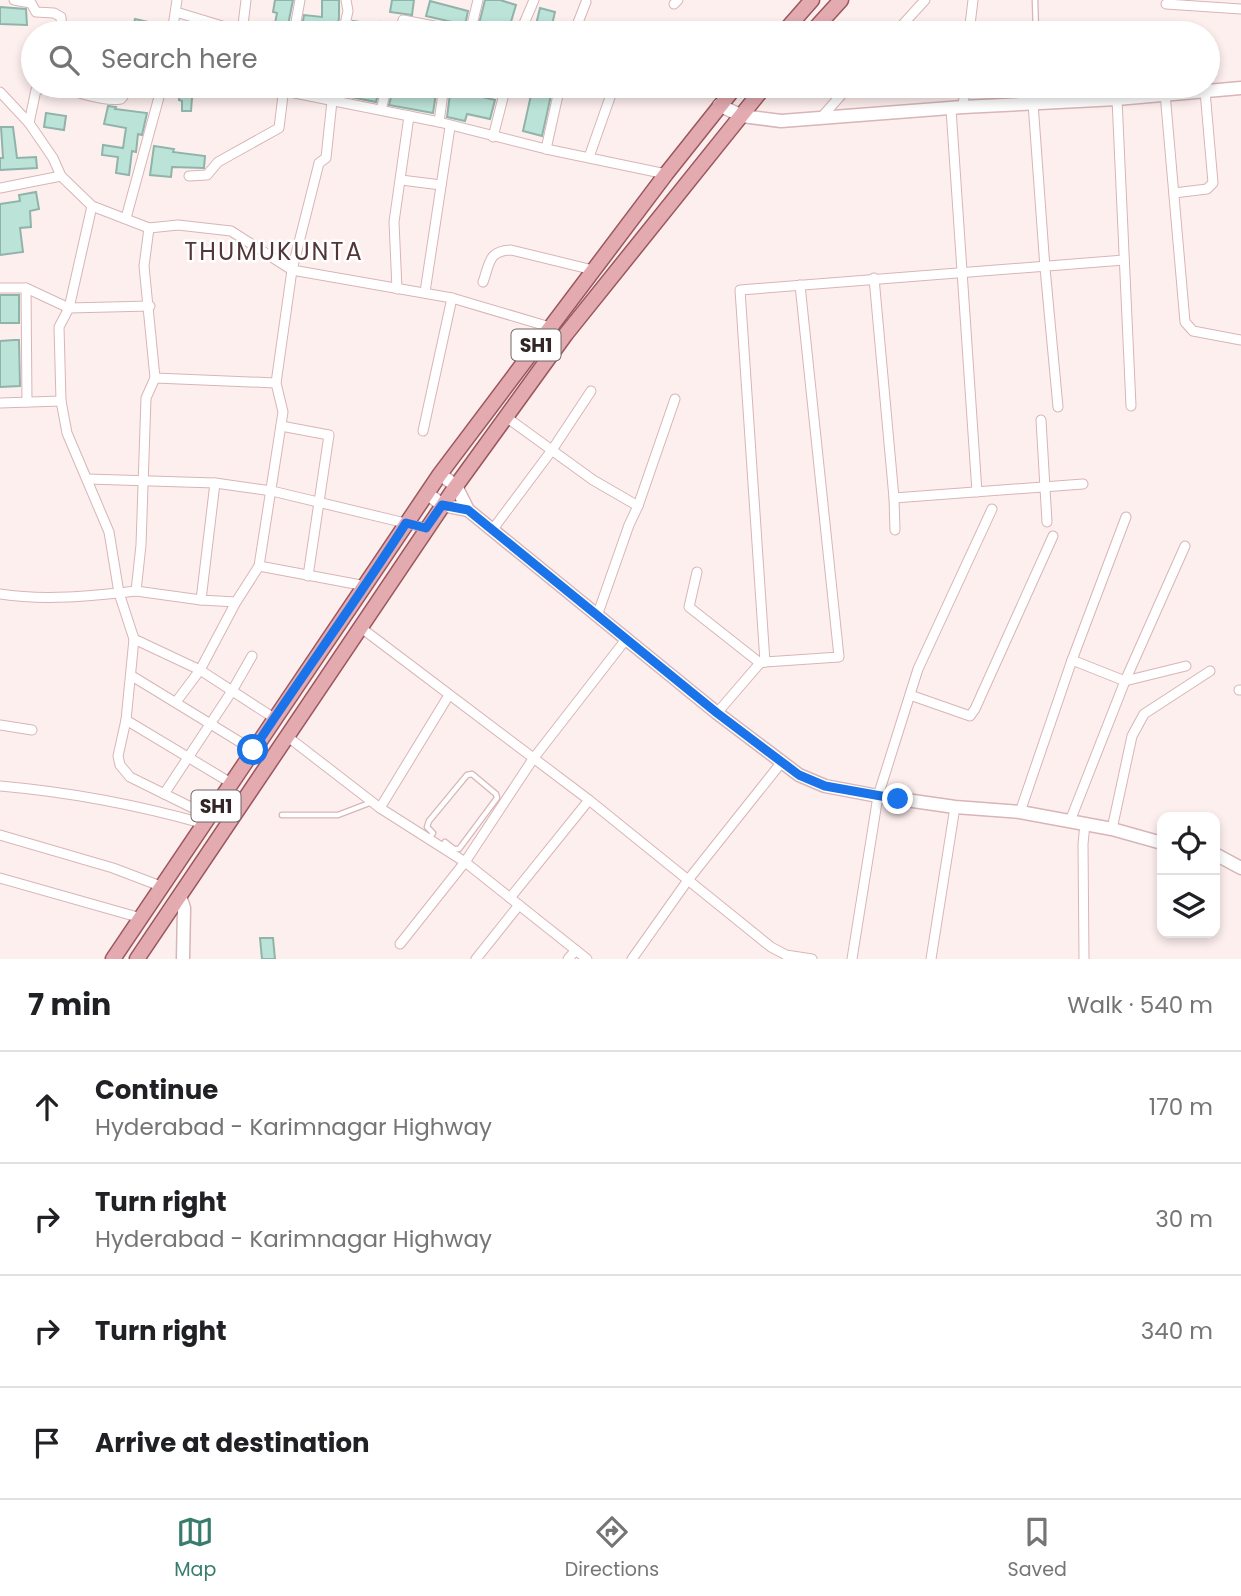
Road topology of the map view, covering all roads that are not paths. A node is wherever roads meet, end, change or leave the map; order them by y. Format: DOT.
graph roads {
  1 [pos="14,0"];
  2 [pos="177,0"];
  3 [pos="246,0"];
  4 [pos="300,0"];
  5 [pos="346,0"];
  6 [pos="478,0"];
  7 [pos="534,0"];
  8 [pos="812,0"];
  9 [pos="841,0"];
  10 [pos="925,0"];
  11 [pos="973,0"];
  12 [pos="1035,0"];
  13 [pos="585,1"];
  14 [pos="1194,3"];
  15 [pos="1166,4"];
  16 [pos="1241,9"];
  17 [pos="176,12"];
  18 [pos="61,21"];
  19 [pos="174,21"];
  20 [pos="204,21"];
  21 [pos="243,21"];
  22 [pos="296,21"];
  23 [pos="346,21"];
  24 [pos="473,21"];
  25 [pos="525,21"];
  26 [pos="579,21"];
  27 [pos="794,21"];
  28 [pos="822,21"];
  29 [pos="906,21"];
  30 [pos="971,21"];
  31 [pos="1036,21"];
  32 [pos="1241,88"];
  33 [pos="1220,90"];
  34 [pos="0,95"];
  35 [pos="34,98"];
  36 [pos="104,98"];
  37 [pos="122,98"];
  38 [pos="155,98"];
  39 [pos="283,98"];
  40 [pos="322,98"];
  41 [pos="384,98"];
  42 [pos="442,98"];
  43 [pos="503,98"];
  44 [pos="557,98"];
  45 [pos="610,98"];
  46 [pos="725,98"];
  47 [pos="755,98"];
  48 [pos="838,98"];
  49 [pos="961,98"];
  50 [pos="1037,98"];
  51 [pos="1124,98"];
  52 [pos="1166,98"];
  53 [pos="1206,98"];
  54 [pos="1116,99"];
  55 [pos="330,100"];
  56 [pos="1036,103"];
  57 [pos="719,104"];
  58 [pos="957,108"];
  59 [pos="381,110"];
  60 [pos="410,116"];
  61 [pos="739,116"];
  62 [pos="820,119"];
  63 [pos="439,122"];
  64 [pos="29,123"];
  65 [pos="450,127"];
  66 [pos="493,137"];
  67 [pos="546,149"];
  68 [pos="589,157"];
  69 [pos="666,174"];
  70 [pos="61,176"];
  71 [pos="189,176"];
  72 [pos="401,180"];
  73 [pos="441,185"];
  74 [pos="0,188"];
  75 [pos="1174,193"];
  76 [pos="92,206"];
  77 [pos="126,218"];
  78 [pos="149,228"];
  79 [pos="1124,260"];
  80 [pos="1045,268"];
  81 [pos="292,270"];
  82 [pos="593,270"];
  83 [pos="962,272"];
  84 [pos="874,278"];
  85 [pos="483,282"];
  86 [pos="800,285"];
  87 [pos="0,288"];
  88 [pos="26,288"];
  89 [pos="397,289"];
  90 [pos="425,292"];
  91 [pos="452,298"];
  92 [pos="150,306"];
  93 [pos="69,308"];
  94 [pos="550,327"];
  95 [pos="1241,340"];
  96 [pos="155,378"];
  97 [pos="276,383"];
  98 [pos="591,391"];
  99 [pos="675,399"];
  100 [pos="61,401"];
  101 [pos="27,402"];
  102 [pos="0,403"];
  103 [pos="1131,406"];
  104 [pos="1058,407"];
  105 [pos="506,417"];
  106 [pos="1041,420"];
  107 [pos="281,426"];
  108 [pos="423,431"];
  109 [pos="552,450"];
  110 [pos="440,474"];
  111 [pos="88,478"];
  112 [pos="143,482"];
  113 [pos="215,483"];
  114 [pos="1083,484"];
  115 [pos="456,486"];
  116 [pos="1045,487"];
  117 [pos="272,491"];
  118 [pos="977,492"];
  119 [pos="427,493"];
  120 [pos="894,498"];
  121 [pos="320,503"];
  122 [pos="442,505"];
  123 [pos="638,506"];
  124 [pos="992,509"];
  125 [pos="468,510"];
  126 [pos="1126,517"];
  127 [pos="1047,522"];
  128 [pos="406,523"];
  129 [pos="426,528"];
  130 [pos="493,529"];
  131 [pos="895,530"];
  132 [pos="1053,536"];
  133 [pos="1185,546"];
  134 [pos="259,566"];
  135 [pos="697,572"];
  136 [pos="308,576"];
  137 [pos="366,586"];
  138 [pos="136,591"];
  139 [pos="119,593"];
  140 [pos="0,594"];
  141 [pos="201,600"];
  142 [pos="236,602"];
  143 [pos="597,616"];
  144 [pos="360,627"];
  145 [pos="627,638"];
  146 [pos="134,639"];
  147 [pos="252,656"];
  148 [pos="1072,660"];
  149 [pos="762,662"];
  150 [pos="1185,666"];
  151 [pos="200,670"];
  152 [pos="1210,671"];
  153 [pos="132,676"];
  154 [pos="1125,681"];
  155 [pos="232,691"];
  156 [pos="449,695"];
  157 [pos="910,695"];
  158 [pos="176,702"];
  159 [pos="717,713"];
  160 [pos="274,718"];
  161 [pos="126,720"];
  162 [pos="210,722"];
  163 [pos="0,725"];
  164 [pos="32,730"];
  165 [pos="288,737"];
  166 [pos="253,750"];
  167 [pos="189,758"];
  168 [pos="533,759"];
  169 [pos="781,763"];
  170 [pos="231,783"];
  171 [pos="0,786"];
  172 [pos="164,793"];
  173 [pos="878,796"];
  174 [pos="589,800"];
  175 [pos="376,805"];
  176 [pos="955,807"];
  177 [pos="1020,812"];
  178 [pos="282,815"];
  179 [pos="207,820"];
  180 [pos="1070,821"];
  181 [pos="1086,824"];
  182 [pos="1112,829"];
  183 [pos="0,835"];
  184 [pos="429,839"];
  185 [pos="1157,842"];
  186 [pos="441,847"];
  187 [pos="1220,856"];
  188 [pos="465,862"];
  189 [pos="1241,867"];
  190 [pos="0,878"];
  191 [pos="688,880"];
  192 [pos="163,887"];
  193 [pos="180,896"];
  194 [pos="510,898"];
  195 [pos="519,905"];
  196 [pos="141,918"];
  197 [pos="400,944"];
  198 [pos="576,950"];
  199 [pos="113,959"];
  200 [pos="137,959"];
  201 [pos="183,959"];
  202 [pos="477,959"];
  203 [pos="568,959"];
  204 [pos="587,959"];
  205 [pos="632,959"];
  206 [pos="812,959"];
  207 [pos="852,959"];
  208 [pos="931,959"];
  209 [pos="1084,959"];
  1 -- 18 [label="street"];
  2 -- 17 [label="street"];
  3 -- 21 [label="street"];
  4 -- 22 [label="street"];
  5 -- 23 [label="street"];
  6 -- 24 [label="street"];
  7 -- 25 [label="street"];
  8 -- 27 [label="main road"];
  9 -- 28 [label="main road"];
  10 -- 29 [label="street"];
  11 -- 30 [label="street"];
  12 -- 31 [label="lane"];
  13 -- 26 [label="street"];
  14 -- 15 [label="street"];
  14 -- 16 [label="street"];
  17 -- 19 [label="street"];
  17 -- 20 [label="street"];
  32 -- 33 [label="street"];
  34 -- 64 [label="street"];
  35 -- 64 [label="street"];
  36 -- 37 [label="street"];
  38 -- 77 [label="street"];
  39 -- 71 [label="street"];
  40 -- 55 [label="street"];
  41 -- 59 [label="street"];
  42 -- 63 [label="street"];
  43 -- 66 [label="street"];
  44 -- 67 [label="street"];
  45 -- 68 [label="street"];
  46 -- 57 [label="main road, SH1"];
  47 -- 61 [label="main road, SH1"];
  48 -- 62 [label="street"];
  49 -- 58 [label="street"];
  50 -- 56 [label="lane"];
  51 -- 54 [label="street"];
  52 -- 75 [label="street"];
  53 -- 75 [label="street"];
  54 -- 56 [label="street"];
  54 -- 79 [label="street"];
  55 -- 59 [label="street"];
  55 -- 81 [label="street"];
  56 -- 58 [label="street"];
  56 -- 80 [label="street"];
  57 -- 61 [label="street"];
  57 -- 69 [label="main road, SH1"];
  58 -- 62 [label="street"];
  58 -- 83 [label="street"];
  59 -- 60 [label="street"];
  60 -- 63 [label="street"];
  60 -- 72 [label="street"];
  61 -- 62 [label="street"];
  61 -- 105 [label="main road, SH1"];
  63 -- 65 [label="street"];
  64 -- 70 [label="street"];
  65 -- 66 [label="street"];
  65 -- 73 [label="street"];
  66 -- 67 [label="street"];
  67 -- 68 [label="street"];
  68 -- 69 [label="street"];
  69 -- 82 [label="main road, SH1"];
  70 -- 74 [label="street"];
  70 -- 76 [label="street"];
  72 -- 73 [label="street"];
  72 -- 89 [label="street"];
  73 -- 90 [label="street"];
  75 -- 95 [label="street"];
  76 -- 77 [label="street"];
  76 -- 93 [label="street"];
  77 -- 78 [label="street"];
  78 -- 81 [label="street"];
  78 -- 92 [label="street"];
  79 -- 80 [label="street"];
  79 -- 103 [label="street"];
  80 -- 83 [label="street"];
  80 -- 104 [label="street"];
  81 -- 89 [label="street"];
  81 -- 97 [label="street"];
  82 -- 85 [label="street"];
  82 -- 94 [label="main road, SH1"];
  83 -- 84 [label="street"];
  83 -- 118 [label="street"];
  84 -- 86 [label="street"];
  84 -- 120 [label="street"];
  86 -- 149 [label="street"];
  86 -- 149 [label="street"];
  87 -- 88 [label="street"];
  88 -- 93 [label="street"];
  88 -- 101 [label="street"];
  89 -- 90 [label="street"];
  90 -- 91 [label="street"];
  91 -- 94 [label="street"];
  91 -- 108 [label="street"];
  92 -- 93 [label="street"];
  92 -- 96 [label="street"];
  93 -- 100 [label="street"];
  94 -- 110 [label="main road, SH1"];
  96 -- 97 [label="street"];
  96 -- 112 [label="street"];
  97 -- 107 [label="street"];
  98 -- 109 [label="street"];
  99 -- 123 [label="street"];
  100 -- 101 [label="street"];
  100 -- 111 [label="street"];
  101 -- 102 [label="street"];
  105 -- 109 [label="street"];
  105 -- 115 [label="main road, SH1"];
  106 -- 116 [label="street"];
  107 -- 117 [label="street"];
  107 -- 121 [label="street"];
  109 -- 123 [label="street"];
  109 -- 130 [label="street"];
  110 -- 115 [label="street"];
  110 -- 119 [label="main road, SH1"];
  111 -- 112 [label="street"];
  111 -- 139 [label="street"];
  112 -- 113 [label="street"];
  112 -- 138 [label="street"];
  113 -- 117 [label="street"];
  113 -- 141 [label="street"];
  114 -- 116 [label="street"];
  115 -- 122 [label="main road, SH1"];
  115 -- 125 [label="street"];
  116 -- 118 [label="street"];
  116 -- 127 [label="street"];
  117 -- 121 [label="street"];
  117 -- 134 [label="street"];
  118 -- 120 [label="street"];
  119 -- 122 [label="street"];
  119 -- 128 [label="main road, SH1"];
  120 -- 131 [label="street"];
  121 -- 128 [label="street"];
  121 -- 136 [label="street"];
  122 -- 125 [label="street"];
  122 -- 129 [label="main road, SH1"];
  123 -- 143 [label="street"];
  124 -- 157 [label="street"];
  125 -- 130 [label="street"];
  126 -- 148 [label="street"];
  128 -- 129 [label="street"];
  128 -- 137 [label="main road, SH1"];
  129 -- 144 [label="main road, SH1"];
  130 -- 143 [label="street"];
  132 -- 157 [label="street"];
  133 -- 154 [label="street"];
  134 -- 136 [label="street"];
  134 -- 142 [label="street"];
  135 -- 149 [label="street"];
  136 -- 137 [label="street"];
  137 -- 160 [label="main road, SH1"];
  138 -- 139 [label="street"];
  138 -- 141 [label="street"];
  139 -- 140 [label="street"];
  139 -- 146 [label="street"];
  141 -- 142 [label="street"];
  142 -- 151 [label="street"];
  143 -- 145 [label="street"];
  144 -- 156 [label="street"];
  144 -- 165 [label="main road, SH1"];
  145 -- 159 [label="street"];
  145 -- 168 [label="street"];
  146 -- 151 [label="street"];
  146 -- 153 [label="street"];
  147 -- 155 [label="street"];
  148 -- 154 [label="street"];
  148 -- 177 [label="street"];
  149 -- 159 [label="street"];
  150 -- 154 [label="street"];
  151 -- 155 [label="street"];
  151 -- 158 [label="street"];
  152 -- 182 [label="street"];
  153 -- 158 [label="street"];
  153 -- 161 [label="street"];
  154 -- 180 [label="street"];
  155 -- 160 [label="street"];
  155 -- 162 [label="street"];
  156 -- 168 [label="street"];
  156 -- 175 [label="street"];
  157 -- 173 [label="street"];
  158 -- 162 [label="street"];
  159 -- 169 [label="street"];
  160 -- 166 [label="main road, SH1"];
  161 -- 167 [label="street"];
  161 -- 172 [label="street"];
  162 -- 166 [label="street"];
  162 -- 167 [label="street"];
  163 -- 164 [label="street"];
  165 -- 175 [label="street"];
  165 -- 193 [label="main road, SH1"];
  166 -- 170 [label="main road, SH1"];
  167 -- 170 [label="street"];
  167 -- 172 [label="street"];
  168 -- 174 [label="street"];
  168 -- 188 [label="street"];
  169 -- 173 [label="street"];
  169 -- 191 [label="street"];
  170 -- 179 [label="main road, SH1"];
  171 -- 179 [label="street"];
  172 -- 179 [label="street"];
  173 -- 176 [label="street"];
  173 -- 207 [label="street"];
  174 -- 191 [label="street"];
  174 -- 194 [label="street"];
  175 -- 178 [label="lane"];
  175 -- 184 [label="street"];
  176 -- 177 [label="street"];
  176 -- 208 [label="street"];
  177 -- 180 [label="street"];
  179 -- 192 [label="main road, SH1"];
  180 -- 181 [label="street"];
  181 -- 182 [label="street"];
  181 -- 209 [label="street"];
  182 -- 185 [label="street"];
  183 -- 192 [label="street"];
  184 -- 186 [label="street"];
  184 -- 186 [label="lane"];
  186 -- 188 [label="street"];
  187 -- 189 [label="street"];
  188 -- 194 [label="street"];
  188 -- 197 [label="street"];
  190 -- 196 [label="street"];
  191 -- 205 [label="street"];
  191 -- 206 [label="street"];
  192 -- 196 [label="main road, SH1"];
  193 -- 200 [label="main road, SH1"];
  193 -- 201 [label="street"];
  194 -- 195 [label="street"];
  195 -- 198 [label="street"];
  195 -- 202 [label="street"];
  196 -- 199 [label="main road, SH1"];
  198 -- 203 [label="street"];
  198 -- 204 [label="street"];
}
